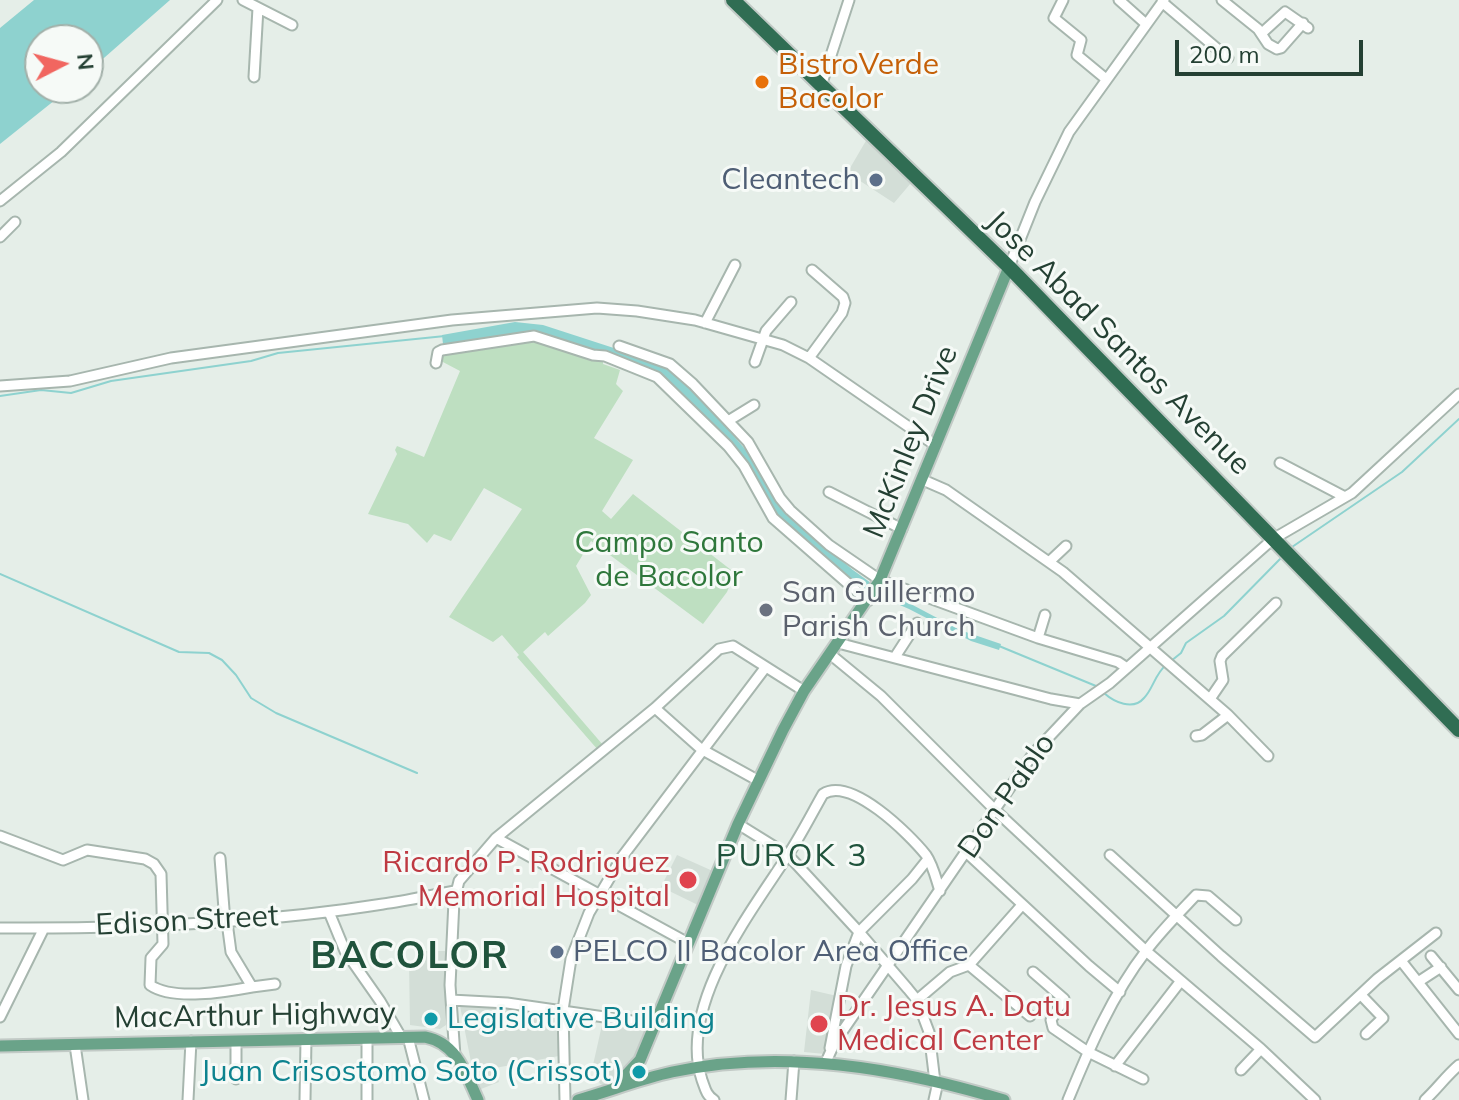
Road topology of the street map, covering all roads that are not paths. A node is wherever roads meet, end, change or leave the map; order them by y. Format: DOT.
graph roads {
  1 [pos="217,0"];
  2 [pos="243,0"];
  3 [pos="733,0"];
  4 [pos="849,0"];
  5 [pos="1063,0"];
  6 [pos="1119,0"];
  7 [pos="1222,0"];
  8 [pos="1163,1"];
  9 [pos="258,8"];
  10 [pos="1146,24"];
  11 [pos="292,25"];
  12 [pos="1262,33"];
  13 [pos="1228,58"];
  14 [pos="254,77"];
  15 [pos="1106,79"];
  16 [pos="821,86"];
  17 [pos="0,201"];
  18 [pos="15,222"];
  19 [pos="1,232"];
  20 [pos="735,265"];
  21 [pos="1009,267"];
  22 [pos="812,270"];
  23 [pos="791,302"];
  24 [pos="705,323"];
  25 [pos="762,340"];
  26 [pos="619,346"];
  27 [pos="809,358"];
  28 [pos="755,362"];
  29 [pos="436,363"];
  30 [pos="0,386"];
  31 [pos="1459,394"];
  32 [pos="754,405"];
  33 [pos="728,421"];
  34 [pos="935,445"];
  35 [pos="1280,463"];
  36 [pos="923,480"];
  37 [pos="829,492"];
  38 [pos="1345,497"];
  39 [pos="902,529"];
  40 [pos="1066,546"];
  41 [pos="1280,546"];
  42 [pos="1049,562"];
  43 [pos="880,581"];
  44 [pos="870,598"];
  45 [pos="1276,603"];
  46 [pos="1045,615"];
  47 [pos="917,623"];
  48 [pos="1038,638"];
  49 [pos="838,643"];
  50 [pos="1150,647"];
  51 [pos="830,654"];
  52 [pos="895,657"];
  53 [pos="765,668"];
  54 [pos="1127,668"];
  55 [pos="804,691"];
  56 [pos="1210,699"];
  57 [pos="1080,704"];
  58 [pos="655,708"];
  59 [pos="1228,715"];
  60 [pos="1459,730"];
  61 [pos="1196,736"];
  62 [pos="701,749"];
  63 [pos="1268,756"];
  64 [pos="759,781"];
  65 [pos="995,810"];
  66 [pos="738,824"];
  67 [pos="0,836"];
  68 [pos="496,838"];
  69 [pos="967,853"];
  70 [pos="788,855"];
  71 [pos="1110,855"];
  72 [pos="220,858"];
  73 [pos="928,859"];
  74 [pos="455,891"];
  75 [pos="940,891"];
  76 [pos="599,894"];
  77 [pos="1022,905"];
  78 [pos="329,912"];
  79 [pos="1177,916"];
  80 [pos="1236,920"];
  81 [pos="226,922"];
  82 [pos="162,925"];
  83 [pos="0,928"];
  84 [pos="44,928"];
  85 [pos="859,932"];
  86 [pos="1436,933"];
  87 [pos="688,943"];
  88 [pos="1146,951"];
  89 [pos="1431,956"];
  90 [pos="1402,962"];
  91 [pos="888,965"];
  92 [pos="969,965"];
  93 [pos="1441,967"];
  94 [pos="1033,972"];
  95 [pos="1180,982"];
  96 [pos="1418,982"];
  97 [pos="275,984"];
  98 [pos="252,987"];
  99 [pos="1458,988"];
  100 [pos="1120,992"];
  101 [pos="1361,995"];
  102 [pos="451,1000"];
  103 [pos="917,1000"];
  104 [pos="563,1010"];
  105 [pos="1030,1016"];
  106 [pos="0,1017"];
  107 [pos="454,1024"];
  108 [pos="653,1024"];
  109 [pos="1366,1034"];
  110 [pos="1459,1034"];
  111 [pos="404,1037"];
  112 [pos="367,1038"];
  113 [pos="306,1039"];
  114 [pos="437,1040"];
  115 [pos="191,1041"];
  116 [pos="236,1041"];
  117 [pos="75,1045"];
  118 [pos="0,1046"];
  119 [pos="1261,1049"];
  120 [pos="1088,1052"];
  121 [pos="455,1056"];
  122 [pos="827,1058"];
  123 [pos="640,1060"];
  124 [pos="794,1061"];
  125 [pos="1459,1065"];
  126 [pos="1115,1066"];
  127 [pos="698,1068"];
  128 [pos="1241,1070"];
  129 [pos="658,1075"];
  130 [pos="236,1079"];
  131 [pos="1143,1079"];
  132 [pos="936,1082"];
  133 [pos="613,1089"];
  134 [pos="83,1100"];
  135 [pos="188,1100"];
  136 [pos="305,1100"];
  137 [pos="367,1100"];
  138 [pos="424,1100"];
  139 [pos="478,1100"];
  140 [pos="565,1100"];
  141 [pos="578,1100"];
  142 [pos="714,1100"];
  143 [pos="791,1100"];
  144 [pos="934,1100"];
  145 [pos="1004,1100"];
  146 [pos="1068,1100"];
  147 [pos="1315,1100"];
  148 [pos="1425,1100"];
  1 -- 17 [label="street"];
  2 -- 9 [label="street"];
  3 -- 16 [label="highway, Jose Abad Santos Avenue"];
  4 -- 16 [label="street"];
  5 -- 15 [label="street"];
  6 -- 10 [label="street"];
  7 -- 12 [label="street"];
  8 -- 10 [label="street"];
  8 -- 13 [label="street"];
  9 -- 11 [label="street"];
  9 -- 14 [label="street"];
  10 -- 15 [label="street"];
  12 -- 12 [label="street"];
  15 -- 21 [label="street"];
  16 -- 21 [label="highway, Jose Abad Santos Avenue"];
  18 -- 19 [label="street"];
  20 -- 24 [label="street"];
  21 -- 34 [label="main road, McKinley Drive"];
  21 -- 41 [label="highway, Jose Abad Santos Avenue"];
  22 -- 27 [label="street"];
  23 -- 25 [label="street"];
  24 -- 25 [label="street"];
  24 -- 30 [label="street"];
  25 -- 27 [label="street"];
  25 -- 28 [label="street"];
  26 -- 33 [label="street"];
  27 -- 34 [label="street"];
  29 -- 44 [label="street"];
  31 -- 38 [label="street, Don Pablo"];
  32 -- 33 [label="street"];
  33 -- 43 [label="street"];
  34 -- 36 [label="main road, McKinley Drive"];
  35 -- 38 [label="street"];
  36 -- 39 [label="main road, McKinley Drive"];
  36 -- 42 [label="street"];
  37 -- 39 [label="street"];
  38 -- 41 [label="street, Don Pablo"];
  39 -- 43 [label="main road, McKinley Drive"];
  40 -- 42 [label="street"];
  41 -- 50 [label="street, Don Pablo"];
  41 -- 60 [label="highway, Jose Abad Santos Avenue"];
  42 -- 50 [label="street"];
  43 -- 44 [label="main road, McKinley Drive"];
  43 -- 48 [label="street"];
  44 -- 49 [label="main road, McKinley Drive"];
  45 -- 56 [label="street"];
  46 -- 48 [label="street"];
  47 -- 52 [label="street"];
  48 -- 54 [label="street"];
  49 -- 51 [label="main road, McKinley Drive"];
  49 -- 52 [label="street"];
  50 -- 54 [label="street, Don Pablo"];
  50 -- 56 [label="street"];
  51 -- 55 [label="main road, McKinley Drive"];
  51 -- 65 [label="street"];
  52 -- 57 [label="street"];
  53 -- 55 [label="street"];
  53 -- 58 [label="street"];
  53 -- 62 [label="street"];
  54 -- 57 [label="street, Don Pablo"];
  55 -- 64 [label="main road, McKinley Drive"];
  56 -- 59 [label="street"];
  57 -- 65 [label="street, Don Pablo"];
  58 -- 62 [label="street"];
  58 -- 68 [label="street"];
  59 -- 61 [label="street"];
  59 -- 63 [label="street"];
  62 -- 64 [label="street"];
  62 -- 76 [label="street"];
  64 -- 66 [label="main road, McKinley Drive"];
  65 -- 69 [label="street, Don Pablo"];
  65 -- 88 [label="street"];
  66 -- 70 [label="street"];
  66 -- 87 [label="main road, McKinley Drive"];
  67 -- 82 [label="street"];
  68 -- 74 [label="street"];
  68 -- 76 [label="street"];
  69 -- 75 [label="street, Don Pablo"];
  69 -- 77 [label="street"];
  70 -- 73 [label="street"];
  70 -- 85 [label="street"];
  70 -- 127 [label="street"];
  71 -- 79 [label="street"];
  72 -- 81 [label="street"];
  73 -- 75 [label="street"];
  73 -- 85 [label="street"];
  74 -- 78 [label="street, Edison Street"];
  74 -- 102 [label="street"];
  75 -- 91 [label="street, Don Pablo"];
  76 -- 87 [label="street"];
  76 -- 104 [label="street"];
  77 -- 92 [label="street"];
  77 -- 100 [label="street"];
  78 -- 81 [label="street, Edison Street"];
  78 -- 111 [label="street"];
  79 -- 80 [label="street"];
  79 -- 88 [label="street"];
  79 -- 101 [label="street"];
  81 -- 82 [label="street, Edison Street"];
  81 -- 98 [label="street"];
  82 -- 84 [label="street, Edison Street"];
  82 -- 98 [label="street"];
  83 -- 84 [label="street, Edison Street"];
  84 -- 106 [label="street"];
  85 -- 91 [label="street"];
  85 -- 122 [label="street"];
  86 -- 90 [label="street"];
  87 -- 108 [label="main road, McKinley Drive"];
  88 -- 95 [label="street"];
  88 -- 100 [label="street"];
  89 -- 93 [label="street"];
  90 -- 96 [label="street"];
  90 -- 101 [label="street"];
  91 -- 103 [label="street"];
  91 -- 122 [label="street, Don Pablo"];
  92 -- 103 [label="street"];
  92 -- 105 [label="street"];
  93 -- 96 [label="street"];
  93 -- 99 [label="street"];
  94 -- 120 [label="street"];
  95 -- 119 [label="street"];
  95 -- 126 [label="street"];
  96 -- 110 [label="street"];
  97 -- 98 [label="street"];
  100 -- 120 [label="street"];
  101 -- 109 [label="street"];
  102 -- 104 [label="street"];
  102 -- 107 [label="street"];
  103 -- 132 [label="street"];
  104 -- 108 [label="street"];
  104 -- 140 [label="street"];
  107 -- 114 [label="street"];
  107 -- 121 [label="street"];
  108 -- 123 [label="main road, McKinley Drive"];
  111 -- 112 [label="main road, MacArthur Highway"];
  111 -- 114 [label="main road, MacArthur Highway"];
  111 -- 138 [label="street"];
  112 -- 113 [label="main road, MacArthur Highway"];
  112 -- 137 [label="street"];
  113 -- 116 [label="main road, MacArthur Highway"];
  113 -- 136 [label="street"];
  114 -- 121 [label="main road, MacArthur Highway"];
  115 -- 116 [label="main road, MacArthur Highway"];
  115 -- 117 [label="main road, MacArthur Highway"];
  115 -- 135 [label="street"];
  116 -- 130 [label="street"];
  117 -- 118 [label="main road, MacArthur Highway"];
  117 -- 134 [label="street"];
  119 -- 128 [label="street"];
  119 -- 147 [label="street"];
  120 -- 126 [label="street"];
  120 -- 146 [label="street"];
  121 -- 139 [label="main road, MacArthur Highway"];
  122 -- 124 [label="main road"];
  122 -- 132 [label="main road"];
  123 -- 129 [label="main road"];
  123 -- 133 [label="main road, McKinley Drive"];
  124 -- 127 [label="main road"];
  124 -- 143 [label="street"];
  125 -- 148 [label="street"];
  126 -- 131 [label="street"];
  127 -- 129 [label="main road"];
  127 -- 142 [label="street"];
  129 -- 133 [label="main road"];
  132 -- 144 [label="street"];
  132 -- 145 [label="main road"];
  133 -- 141 [label="main road"];
}
